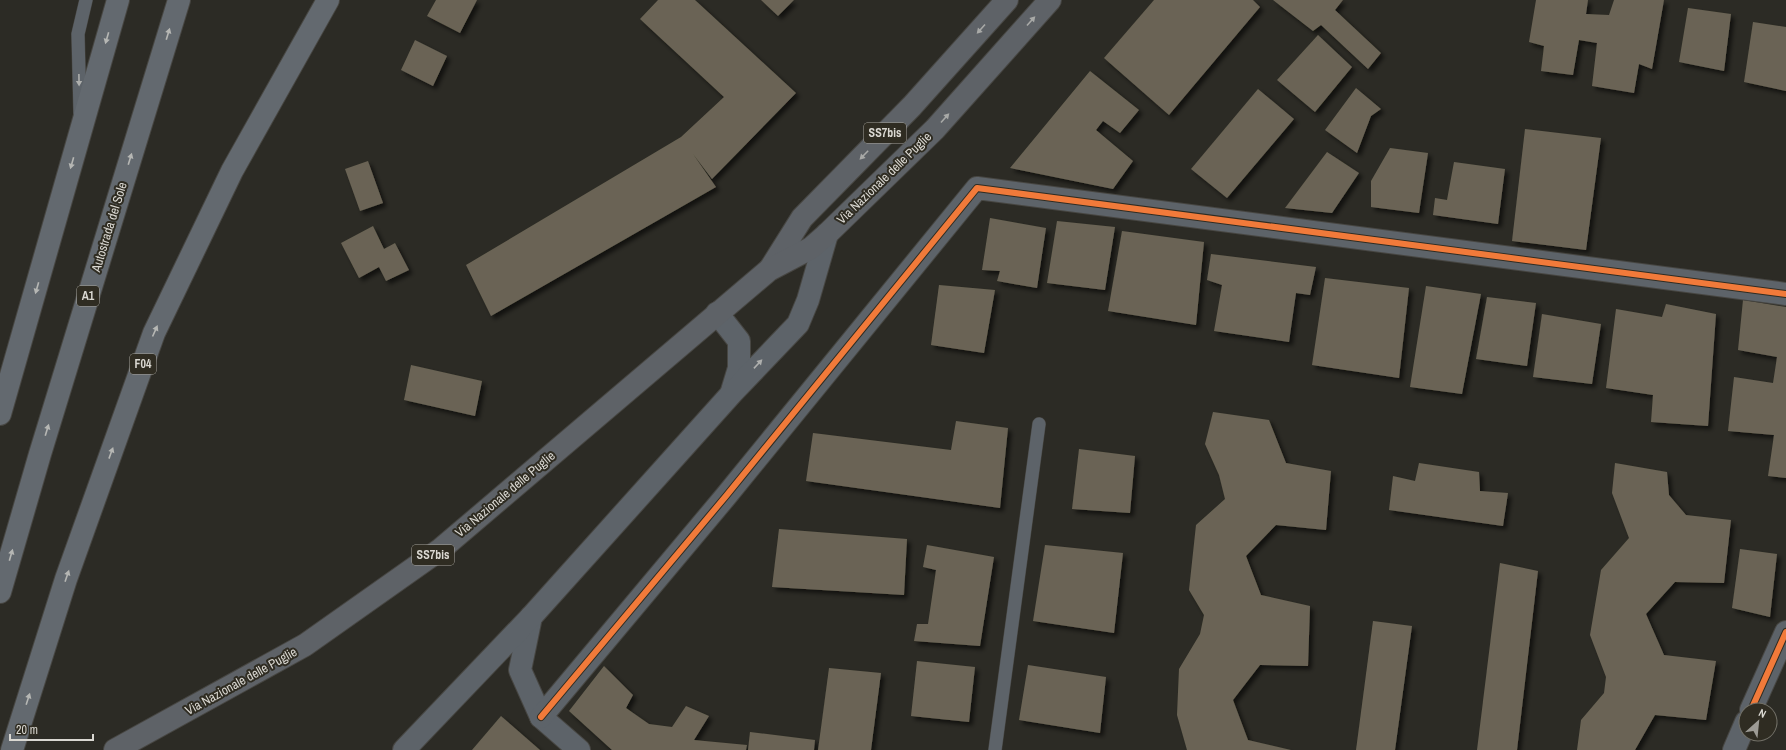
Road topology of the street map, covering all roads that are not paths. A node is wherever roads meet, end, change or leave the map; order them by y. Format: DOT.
graph roads {
  1 [pos="86,0"];
  2 [pos="118,0"];
  3 [pos="179,0"];
  4 [pos="328,0"];
  5 [pos="1008,0"];
  6 [pos="1050,0"];
  7 [pos="80,134"];
  8 [pos="827,234"];
  9 [pos="769,270"];
  10 [pos="1786,294"];
  11 [pos="717,313"];
  12 [pos="732,393"];
  13 [pos="0,414"];
  14 [pos="1039,424"];
  15 [pos="0,592"];
  16 [pos="531,617"];
  17 [pos="1786,632"];
  18 [pos="1755,702"];
  19 [pos="541,716"];
  20 [pos="1738,741"];
  21 [pos="12,750"];
  22 [pos="116,750"];
  23 [pos="404,750"];
  24 [pos="579,750"];
  25 [pos="995,750"];
  26 [pos="1734,750"];
  1 -- 7 [label="lane, one-way"];
  2 -- 7 [label="highway, one-way"];
  15 -- 3 [label="highway, Autostrada del Sole / A1, one-way"];
  21 -- 4 [label="highway, F04, one-way"];
  5 -- 9 [label="main road, Via Nazionale delle Puglie / SS7bis, one-way"];
  8 -- 6 [label="main road, Via Nazionale delle Puglie / SS7bis, one-way"];
  7 -- 13 [label="highway, one-way"];
  8 -- 9 [label="main road, Via Nazionale delle Puglie / SS7bis"];
  12 -- 8 [label="street, one-way"];
  9 -- 11 [label="main road, Via Nazionale delle Puglie / SS7bis"];
  10 -- 19 [label="street"];
  11 -- 12 [label="street"];
  11 -- 22 [label="main road, Via Nazionale delle Puglie / SS7bis"];
  12 -- 16 [label="street"];
  14 -- 25 [label="lane"];
  16 -- 19 [label="street"];
  16 -- 23 [label="street"];
  17 -- 18 [label="street"];
  19 -- 24 [label="street"];
  20 -- 26 [label="street"];
}
